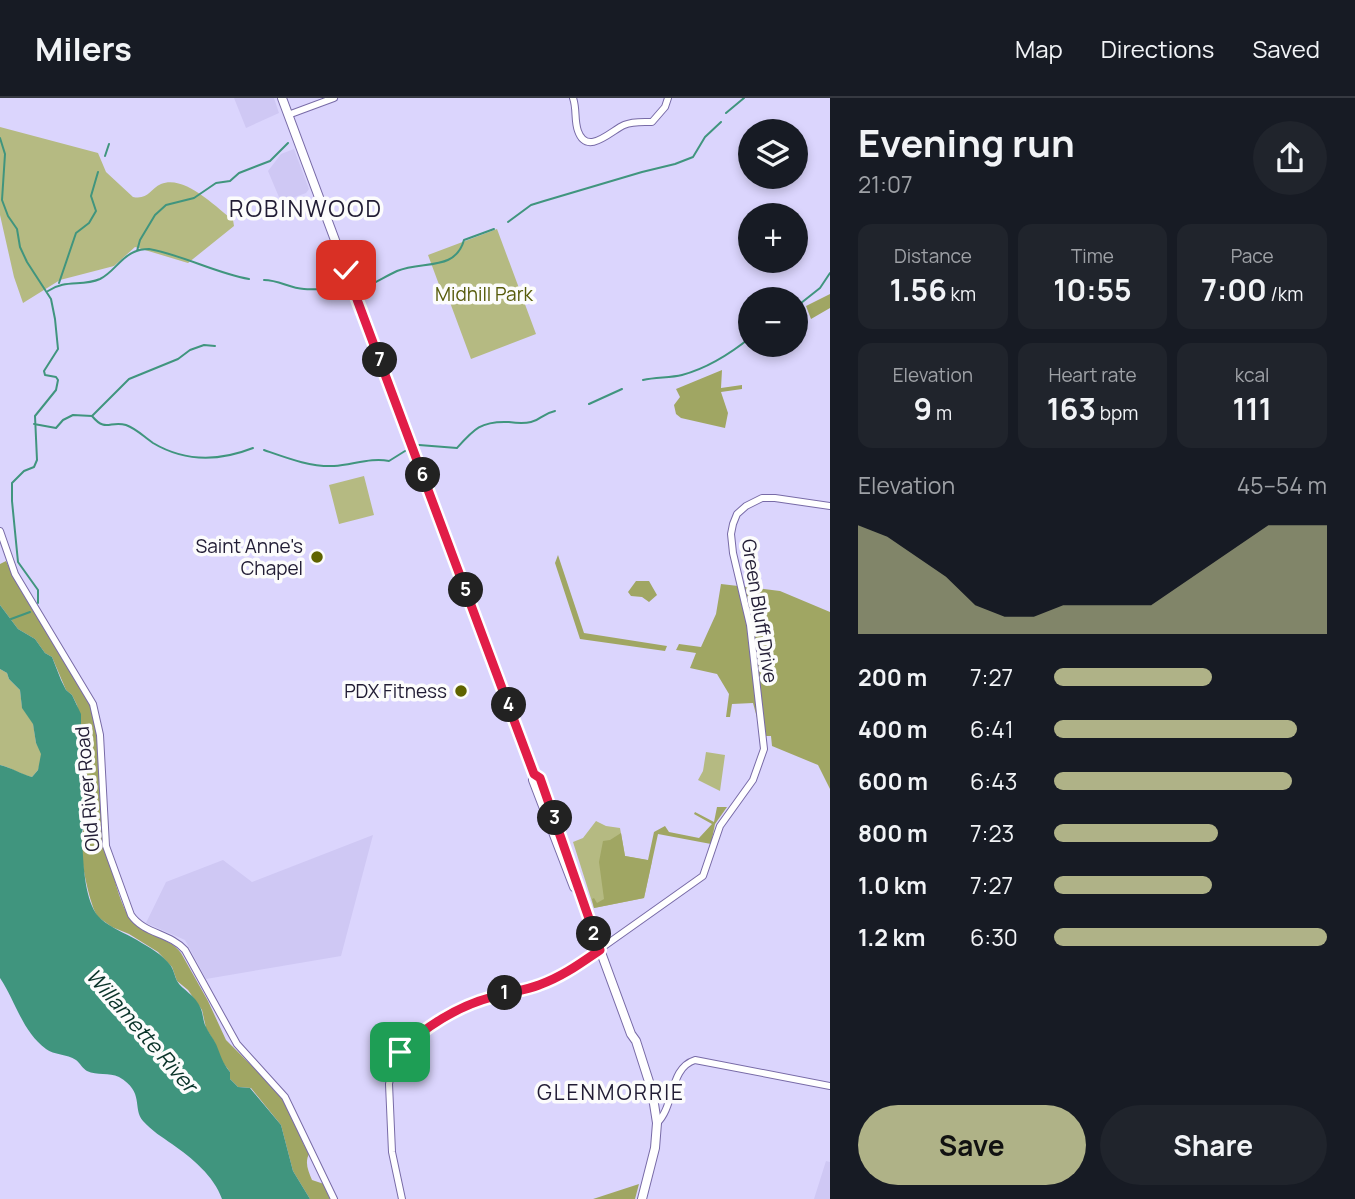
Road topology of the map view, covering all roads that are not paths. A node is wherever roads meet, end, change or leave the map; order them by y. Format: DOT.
graph roads {
  1 [pos="282,98"];
  2 [pos="334,98"];
  3 [pos="573,98"];
  4 [pos="668,98"];
  5 [pos="288,115"];
  6 [pos="830,506"];
  7 [pos="0,532"];
  8 [pos="600,950"];
  9 [pos="830,1086"];
  10 [pos="653,1094"];
  11 [pos="670,1098"];
  12 [pos="657,1123"];
  13 [pos="334,1199"];
  14 [pos="402,1199"];
  15 [pos="642,1199"];
  1 -- 5 [label="main road"];
  2 -- 5 [label="street"];
  3 -- 4 [label="street"];
  5 -- 8 [label="main road"];
  6 -- 8 [label="street, Green Bluff Drive"];
  7 -- 13 [label="street, Old River Road"];
  8 -- 10 [label="main road"];
  8 -- 14 [label="street, Green Bluff Drive"];
  9 -- 11 [label="street"];
  10 -- 11 [label="street"];
  10 -- 12 [label="main road"];
  11 -- 12 [label="street"];
  12 -- 15 [label="main road"];
}
